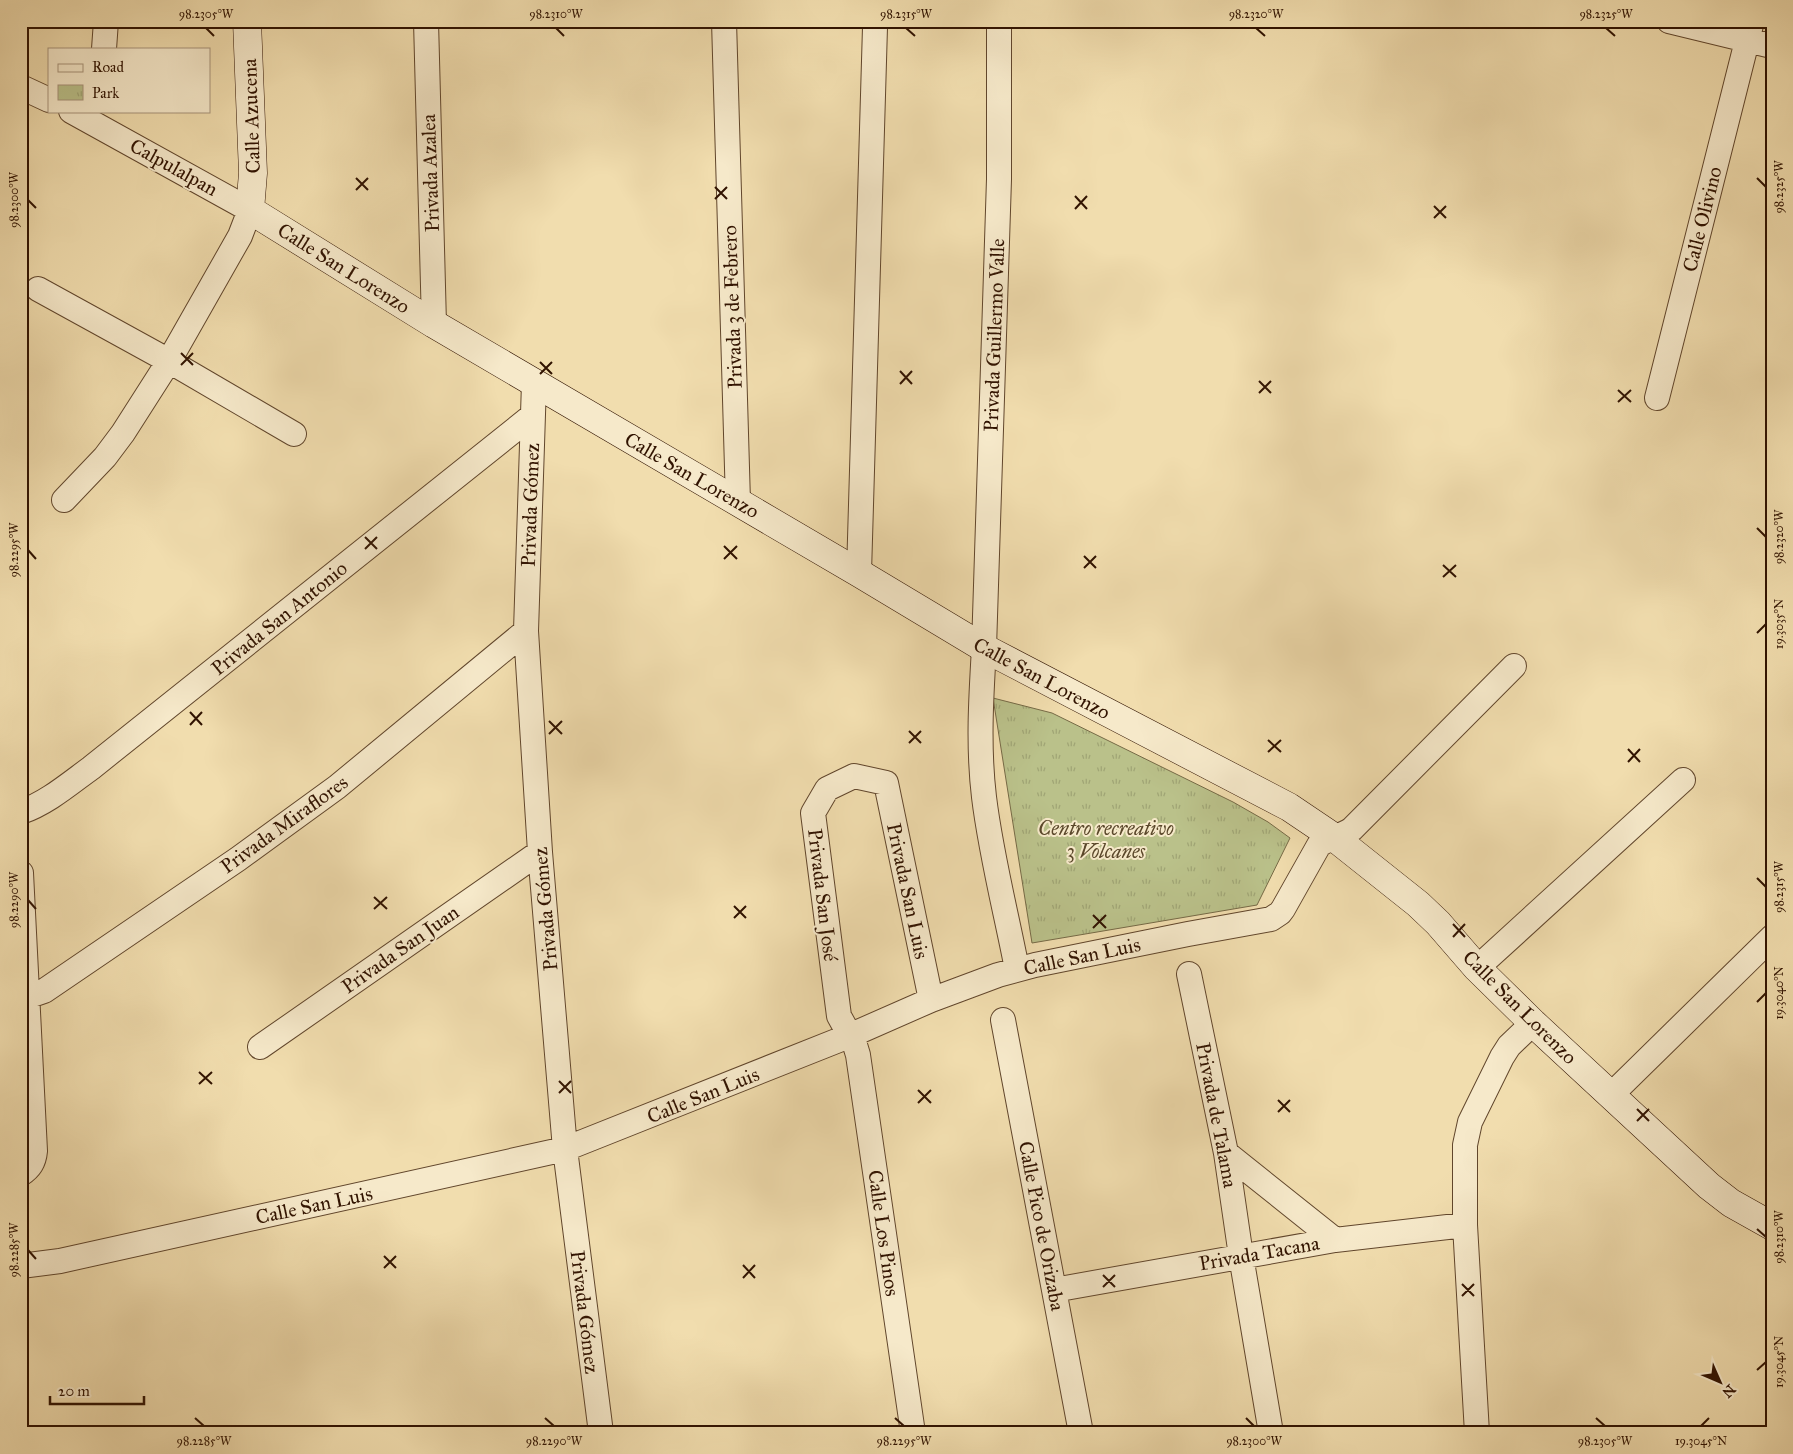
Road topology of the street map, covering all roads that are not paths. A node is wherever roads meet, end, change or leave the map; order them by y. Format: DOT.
graph roads {
  1 [pos="106,21"];
  2 [pos="248,21"];
  3 [pos="426,21"];
  4 [pos="724,21"];
  5 [pos="999,21"];
  6 [pos="1669,21"];
  7 [pos="875,27"];
  8 [pos="1749,30"];
  9 [pos="1772,46"];
  10 [pos="104,48"];
  11 [pos="21,87"];
  12 [pos="48,100"];
  13 [pos="75,112"];
  14 [pos="97,118"];
  15 [pos="250,210"];
  16 [pos="38,289"];
  17 [pos="434,324"];
  18 [pos="169,361"];
  19 [pos="534,383"];
  20 [pos="1657,398"];
  21 [pos="532,416"];
  22 [pos="294,434"];
  23 [pos="64,500"];
  24 [pos="738,502"];
  25 [pos="859,573"];
  26 [pos="526,631"];
  27 [pos="984,648"];
  28 [pos="1514,666"];
  29 [pos="1683,780"];
  30 [pos="886,783"];
  31 [pos="21,812"];
  32 [pos="1335,838"];
  33 [pos="540,852"];
  34 [pos="21,873"];
  35 [pos="1772,937"];
  36 [pos="1477,968"];
  37 [pos="1017,969"];
  38 [pos="1190,974"];
  39 [pos="24,998"];
  40 [pos="931,1000"];
  41 [pos="1003,1020"];
  42 [pos="1533,1024"];
  43 [pos="850,1036"];
  44 [pos="260,1047"];
  45 [pos="1612,1095"];
  46 [pos="565,1149"];
  47 [pos="1226,1153"];
  48 [pos="25,1171"];
  49 [pos="1465,1225"];
  50 [pos="1772,1226"];
  51 [pos="1335,1240"];
  52 [pos="1241,1256"];
  53 [pos="21,1266"];
  54 [pos="1054,1290"];
  55 [pos="601,1433"];
  56 [pos="913,1433"];
  57 [pos="1081,1433"];
  58 [pos="1271,1433"];
  59 [pos="1477,1433"];
  1 -- 10 [label="street"];
  2 -- 15 [label="street, Calle Azucena"];
  3 -- 17 [label="street, Privada Azalea"];
  4 -- 24 [label="street, Privada 3 de Febrero"];
  5 -- 27 [label="street, Privada Guillermo Valle"];
  6 -- 8 [label="street"];
  7 -- 25 [label="street"];
  8 -- 9 [label="street"];
  8 -- 20 [label="street, Calle Olivino"];
  11 -- 12 [label="street"];
  13 -- 14 [label="street, Calpulalpan"];
  14 -- 15 [label="street, Calpulalpan"];
  15 -- 17 [label="street, Calle San Lorenzo"];
  15 -- 18 [label="street"];
  16 -- 18 [label="street"];
  17 -- 19 [label="street, Calle San Lorenzo"];
  18 -- 22 [label="street"];
  18 -- 23 [label="street"];
  19 -- 21 [label="street, Privada Gómez"];
  19 -- 24 [label="street, Calle San Lorenzo"];
  21 -- 26 [label="street, Privada Gómez"];
  21 -- 31 [label="street, Privada San Antonio"];
  24 -- 25 [label="street, Calle San Lorenzo"];
  25 -- 27 [label="street, Calle San Lorenzo"];
  26 -- 33 [label="street, Privada Gómez"];
  26 -- 39 [label="street, Privada Miraflores"];
  27 -- 32 [label="street, Calle San Lorenzo"];
  27 -- 37 [label="street, Privada Guillermo Valle"];
  28 -- 32 [label="street, Calle San Luis"];
  29 -- 36 [label="street"];
  30 -- 40 [label="street, Privada San Luis"];
  30 -- 43 [label="street, Privada San José"];
  32 -- 36 [label="street, Calle San Lorenzo"];
  32 -- 37 [label="street, Calle San Luis"];
  33 -- 44 [label="street, Privada San Juan"];
  33 -- 46 [label="street, Privada Gómez"];
  34 -- 39 [label="street"];
  35 -- 45 [label="street"];
  36 -- 42 [label="street, Calle San Lorenzo"];
  37 -- 40 [label="street, Calle San Luis"];
  38 -- 47 [label="street, Privada de Talama"];
  39 -- 48 [label="street"];
  40 -- 43 [label="street, Calle San Luis"];
  41 -- 54 [label="street, Calle Pico de Orizaba"];
  42 -- 45 [label="street, Calle San Lorenzo"];
  42 -- 49 [label="street"];
  43 -- 46 [label="street, Calle San Luis"];
  43 -- 56 [label="street, Calle Los Pinos"];
  45 -- 50 [label="street, Calle San Lorenzo"];
  46 -- 53 [label="street, Calle San Luis"];
  46 -- 55 [label="street, Privada Gómez"];
  47 -- 51 [label="street"];
  47 -- 52 [label="street, Privada de Talama"];
  49 -- 51 [label="street, Privada Tacana"];
  49 -- 59 [label="street"];
  51 -- 52 [label="street, Privada Tacana"];
  52 -- 54 [label="street, Privada Tacana"];
  52 -- 58 [label="street, Privada de Talama"];
  54 -- 57 [label="street, Calle Pico de Orizaba"];
}
